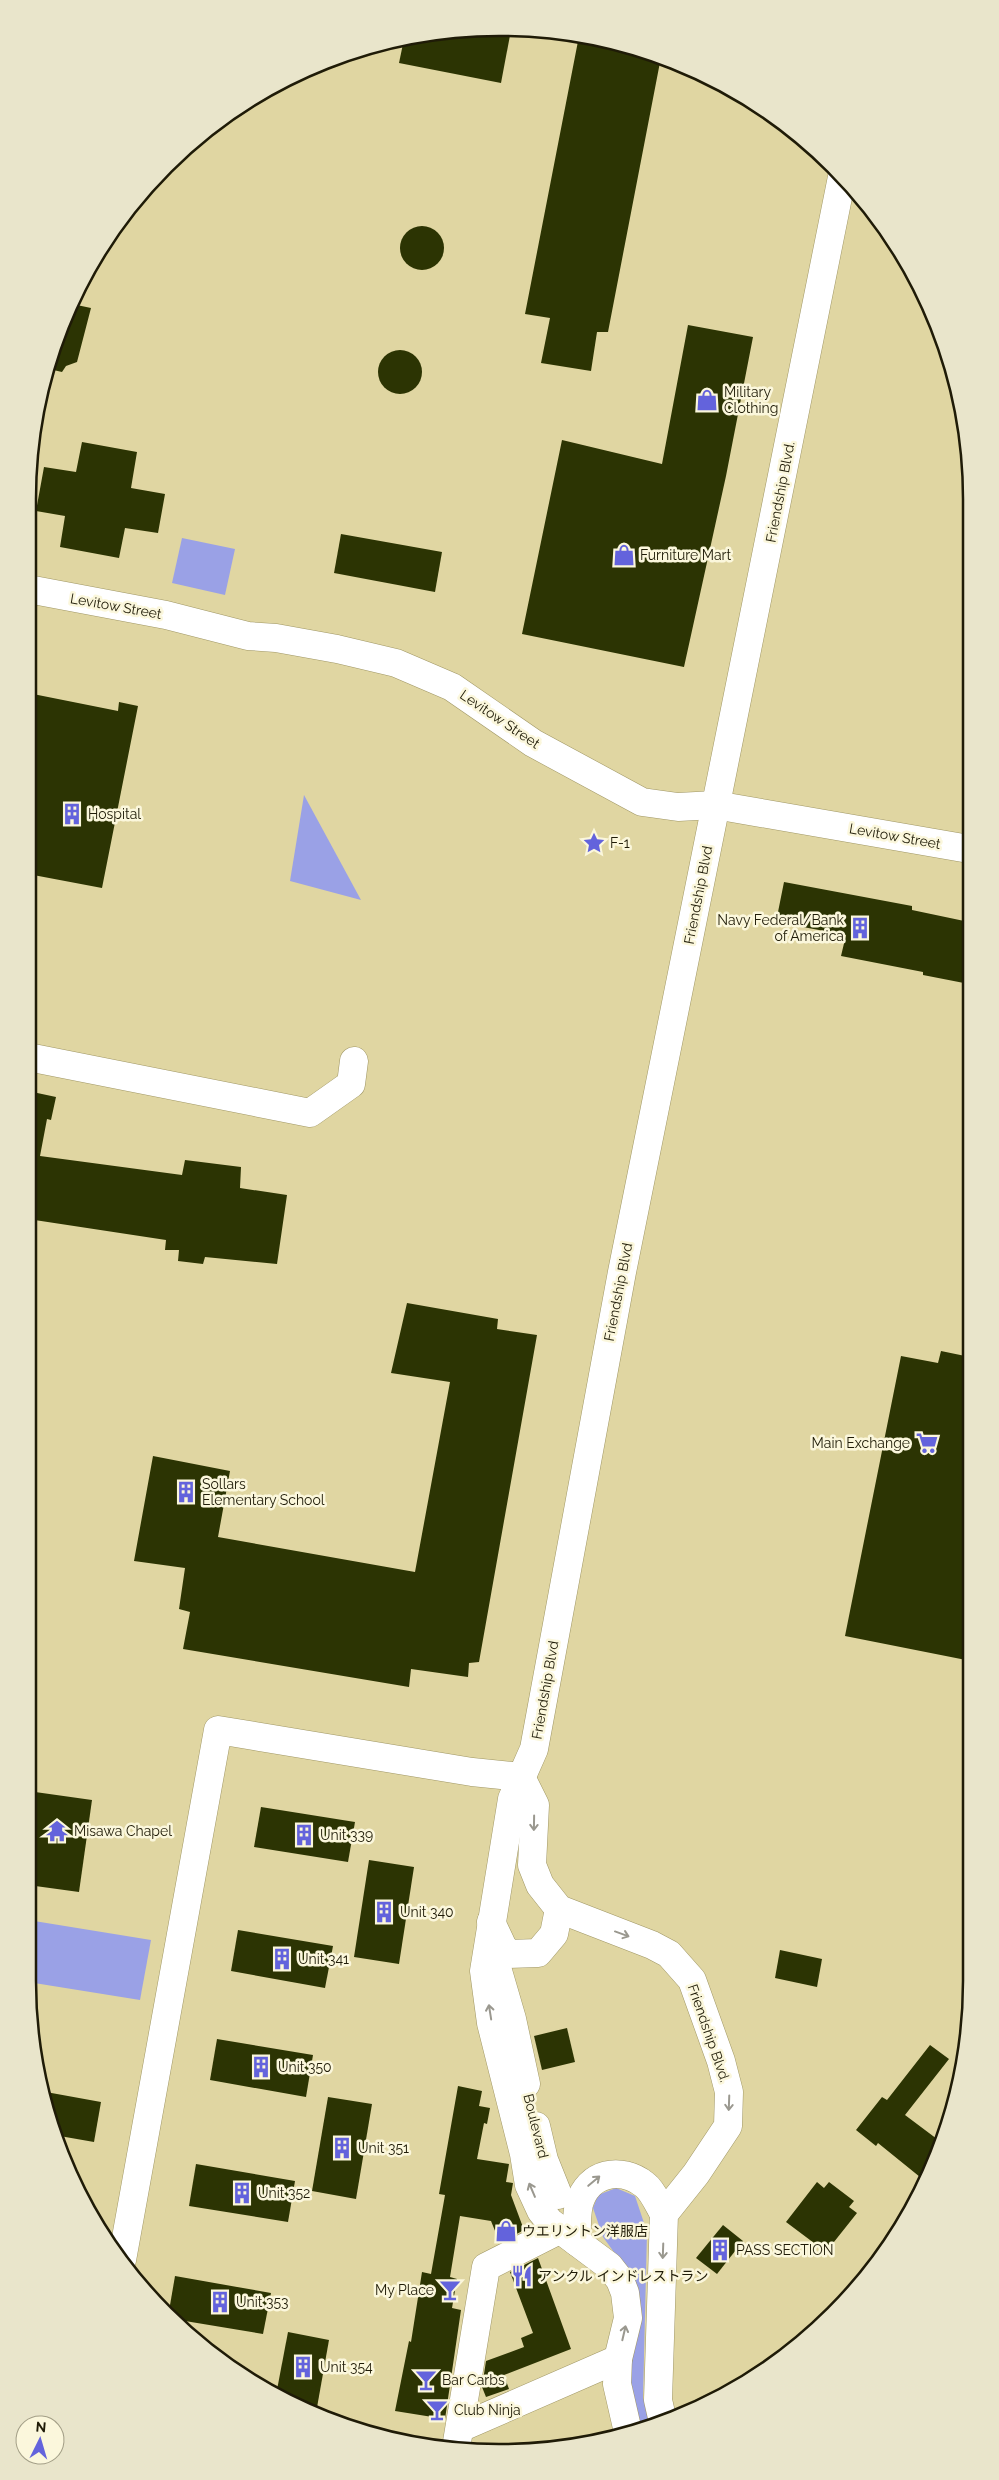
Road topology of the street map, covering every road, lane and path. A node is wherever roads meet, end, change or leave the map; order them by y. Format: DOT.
graph roads {
  1 [pos="840,186"];
  2 [pos="36,591"];
  3 [pos="715,806"];
  4 [pos="963,848"];
  5 [pos="36,1059"];
  6 [pos="354,1061"];
  7 [pos="521,1777"];
  8 [pos="559,1909"];
  9 [pos="495,1933"];
  10 [pos="558,2195"];
  11 [pos="664,2214"];
  12 [pos="568,2236"];
  13 [pos="124,2251"];
  14 [pos="618,2359"];
  15 [pos="661,2414"];
  16 [pos="627,2426"];
  17 [pos="458,2438"];
  1 -- 3 [label="street, Friendship Blvd."];
  2 -- 3 [label="street, Levitow Street"];
  3 -- 4 [label="street, Levitow Street"];
  3 -- 7 [label="street, Friendship Blvd"];
  5 -- 6 [label="street"];
  7 -- 8 [label="street, one-way"];
  7 -- 9 [label="street, Friendship Blvd"];
  7 -- 13 [label="street"];
  8 -- 9 [label="street"];
  8 -- 11 [label="street, Friendship Blvd., one-way"];
  9 -- 10 [label="street, Boulevard"];
  12 -- 9 [label="street, one-way"];
  12 -- 11 [label="street, one-way"];
  11 -- 15 [label="street, one-way"];
  14 -- 12 [label="street, one-way"];
  12 -- 17 [label="street"];
  14 -- 16 [label="street"];
  14 -- 17 [label="street"];
}
